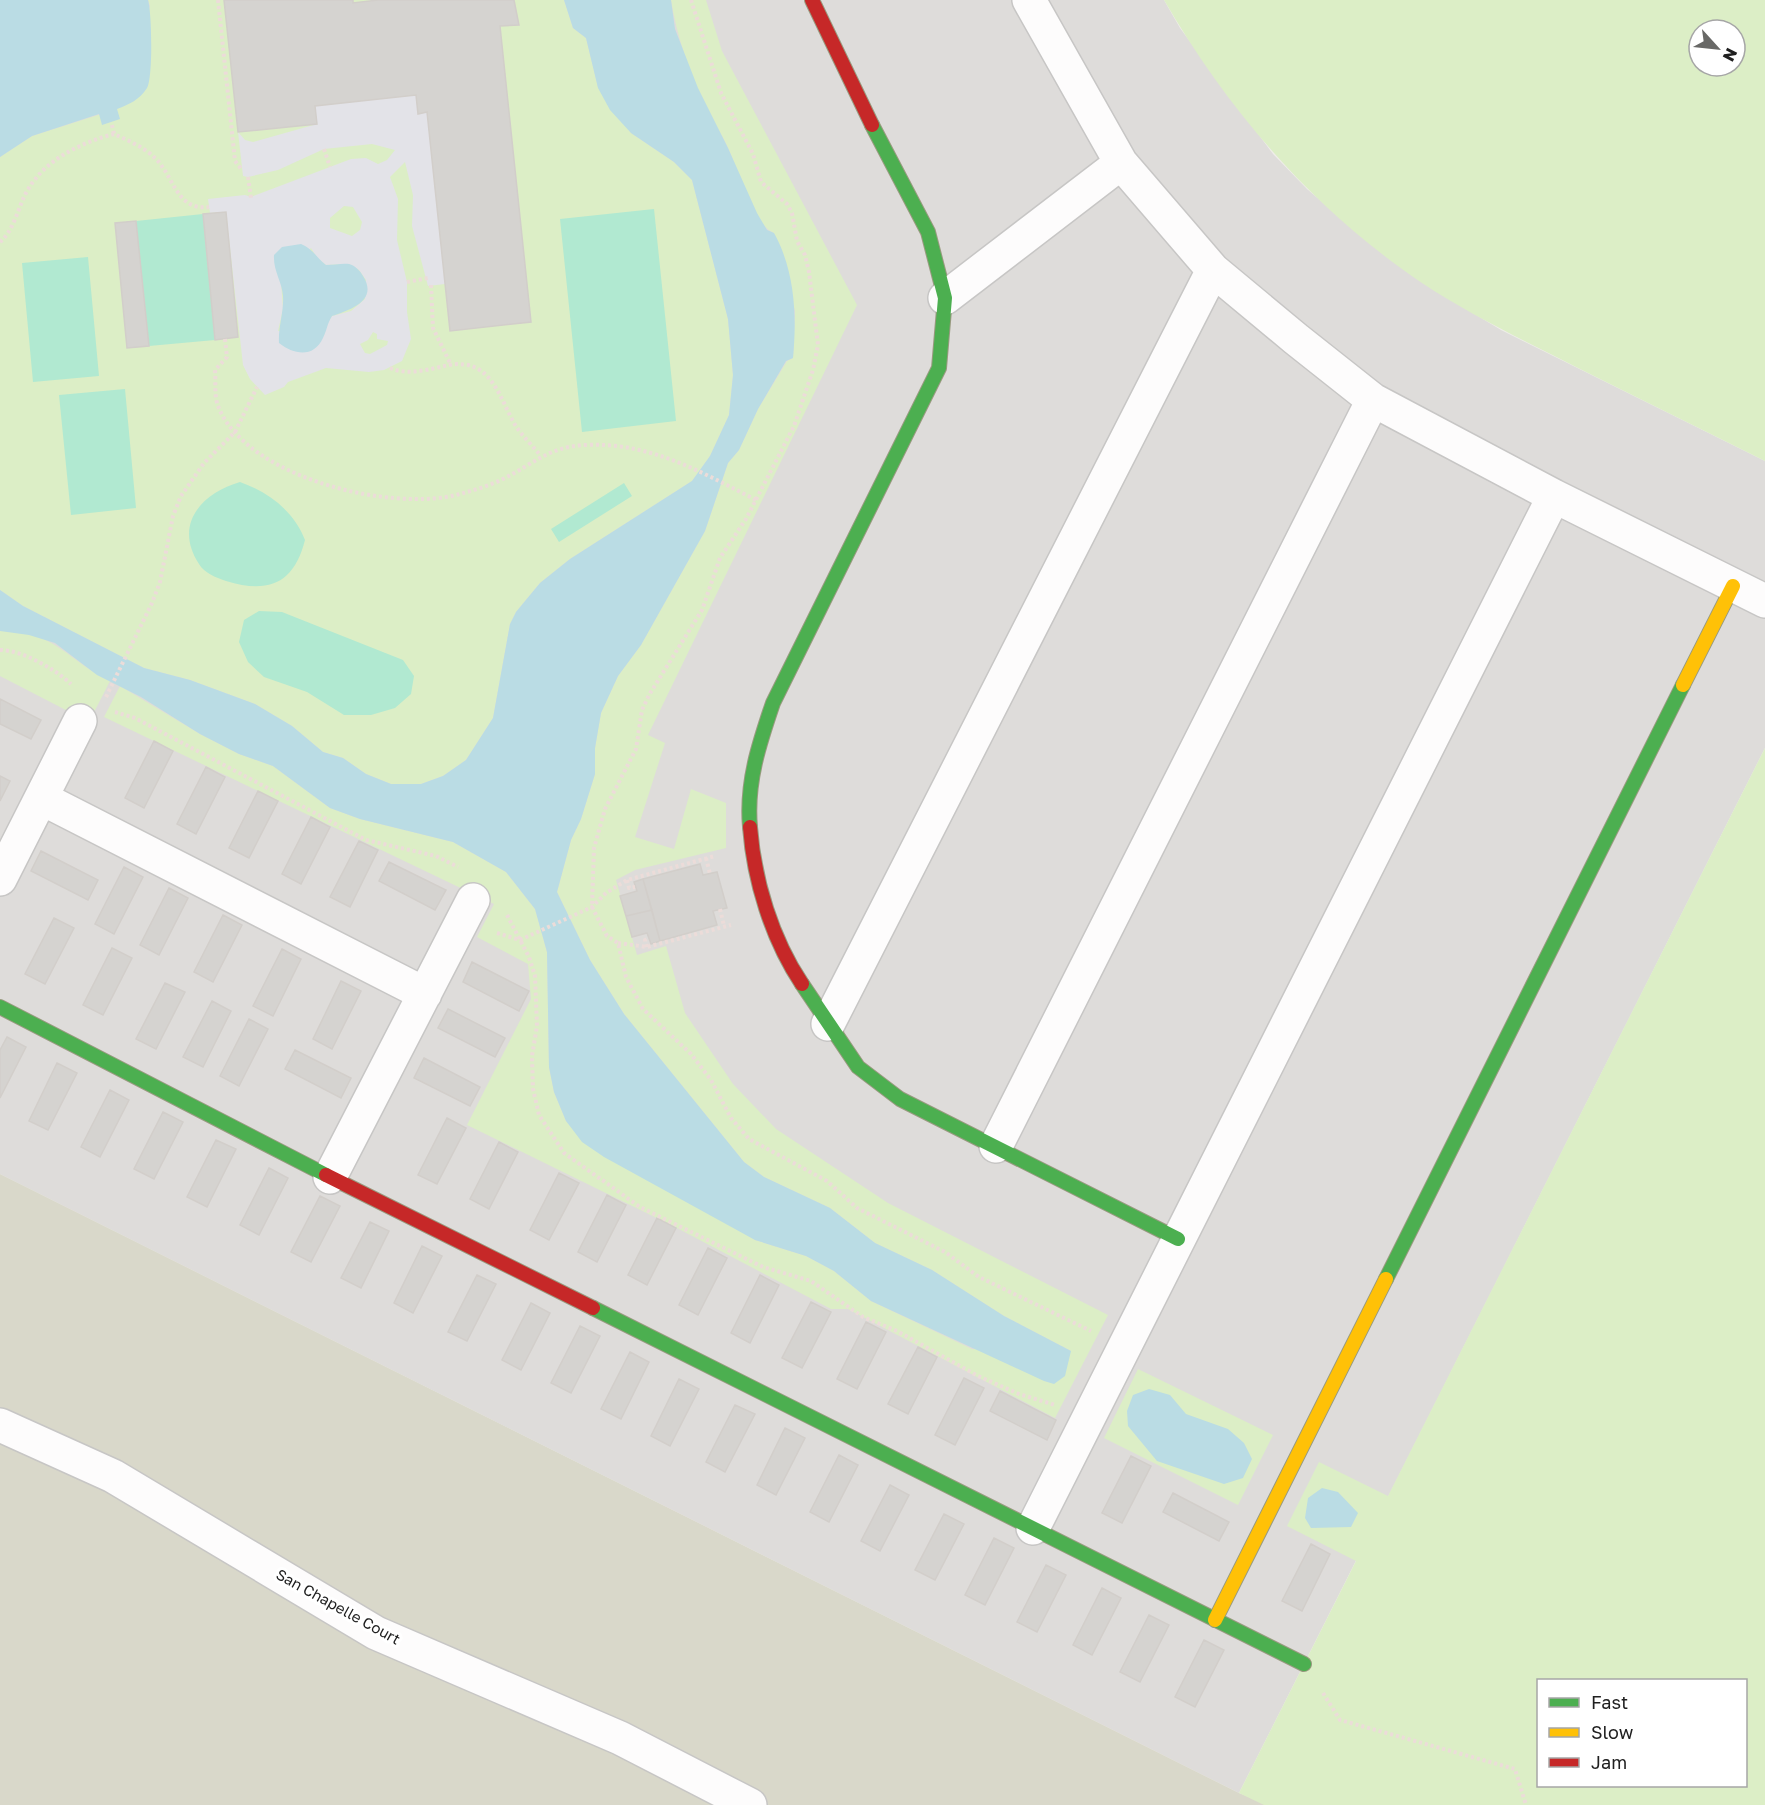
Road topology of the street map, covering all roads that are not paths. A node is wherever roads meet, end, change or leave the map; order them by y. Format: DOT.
graph roads {
  1 [pos="812,0"];
  2 [pos="1029,0"];
  3 [pos="1120,163"];
  4 [pos="1213,270"];
  5 [pos="945,298"];
  6 [pos="1373,400"];
  7 [pos="1554,496"];
  8 [pos="1733,586"];
  9 [pos="1765,601"];
  10 [pos="80,721"];
  11 [pos="41,798"];
  12 [pos="0,879"];
  13 [pos="470,886"];
  14 [pos="425,994"];
  15 [pos="0,1007"];
  16 [pos="828,1024"];
  17 [pos="996,1146"];
  18 [pos="330,1177"];
  19 [pos="1178,1239"];
  20 [pos="0,1425"];
  21 [pos="1033,1528"];
  22 [pos="1215,1620"];
  23 [pos="1304,1664"];
  24 [pos="750,1805"];
  1 -- 5 [label="street"];
  2 -- 3 [label="street"];
  3 -- 4 [label="street"];
  3 -- 5 [label="street"];
  4 -- 6 [label="street"];
  4 -- 16 [label="street"];
  5 -- 16 [label="street"];
  6 -- 7 [label="street"];
  6 -- 17 [label="street"];
  7 -- 8 [label="street"];
  7 -- 19 [label="street"];
  8 -- 9 [label="street"];
  8 -- 22 [label="street"];
  10 -- 11 [label="street"];
  11 -- 12 [label="street"];
  11 -- 14 [label="street"];
  13 -- 14 [label="street"];
  14 -- 18 [label="street"];
  15 -- 18 [label="street"];
  16 -- 17 [label="street"];
  17 -- 19 [label="street"];
  18 -- 21 [label="street"];
  19 -- 21 [label="street"];
  20 -- 24 [label="street, San Chapelle Court"];
  21 -- 22 [label="street"];
  22 -- 23 [label="street"];
}
